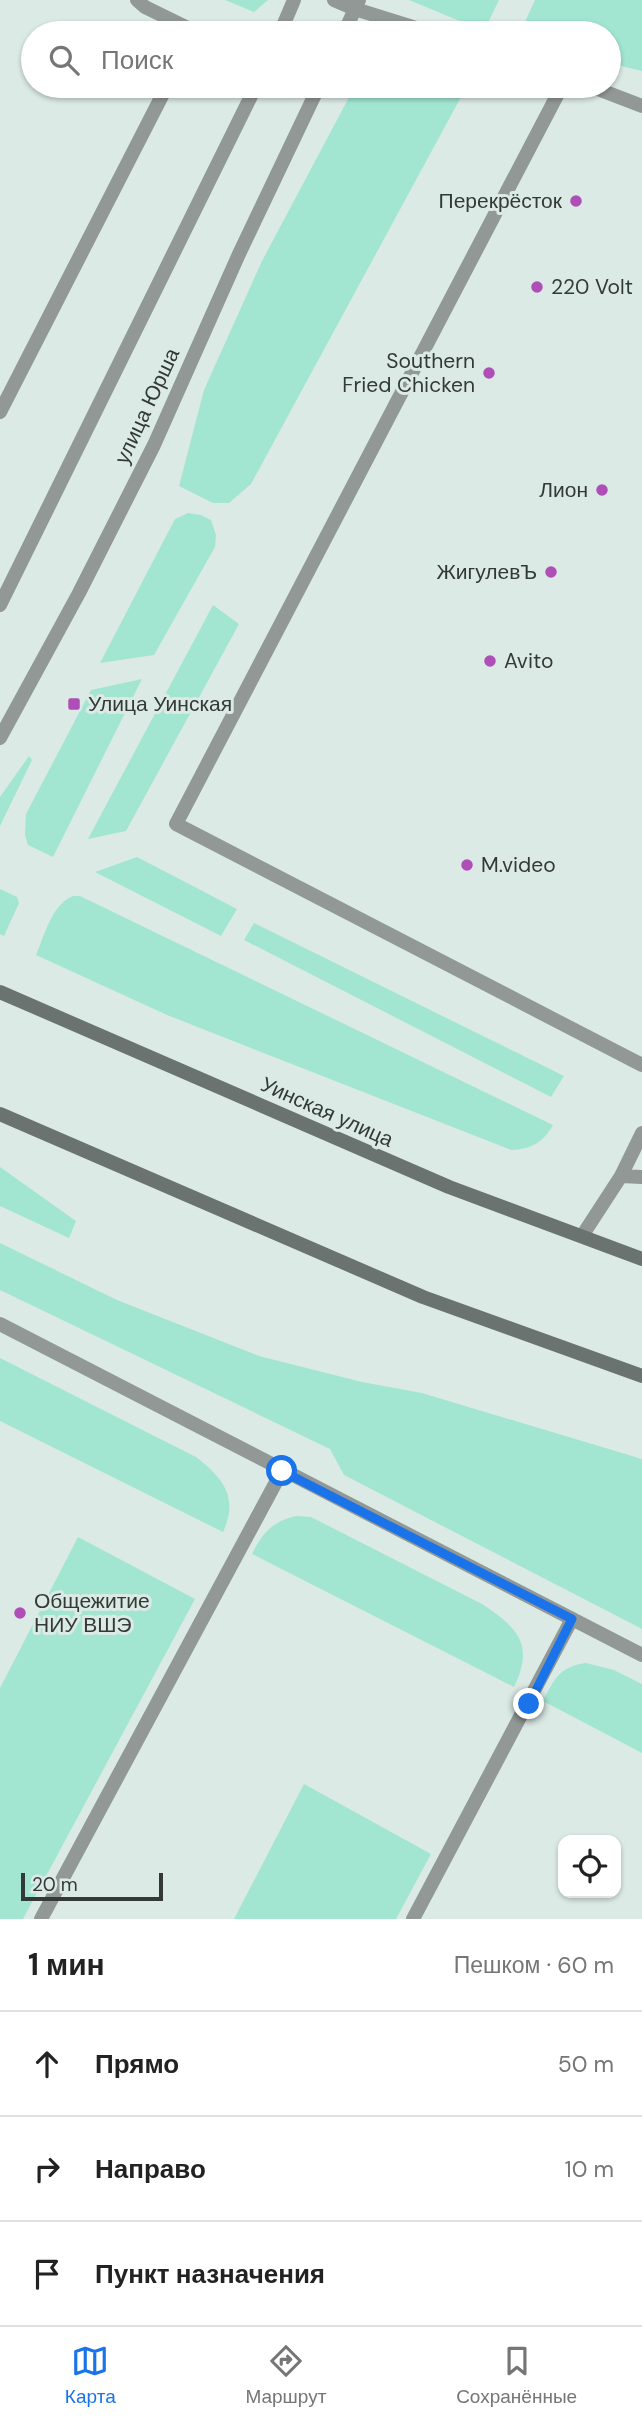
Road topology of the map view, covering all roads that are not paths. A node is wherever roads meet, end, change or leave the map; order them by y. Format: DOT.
graph roads {
  1 [pos="137,0"];
  2 [pos="294,0"];
  3 [pos="334,0"];
  4 [pos="357,4"];
  5 [pos="174,21"];
  6 [pos="285,21"];
  7 [pos="349,21"];
  8 [pos="401,21"];
  9 [pos="161,98"];
  10 [pos="250,98"];
  11 [pos="314,98"];
  12 [pos="556,98"];
  13 [pos="621,98"];
  14 [pos="642,106"];
  15 [pos="0,412"];
  16 [pos="2,598"];
  17 [pos="0,738"];
  18 [pos="0,992"];
  19 [pos="642,1065"];
  20 [pos="0,1114"];
  21 [pos="642,1133"];
  22 [pos="621,1176"];
  23 [pos="642,1177"];
  24 [pos="582,1236"];
  25 [pos="642,1259"];
  26 [pos="0,1324"];
  27 [pos="642,1376"];
  28 [pos="282,1471"];
  29 [pos="572,1619"];
  30 [pos="642,1655"];
  31 [pos="41,1919"];
  32 [pos="413,1919"];
  1 -- 5 [label="street"];
  2 -- 6 [label="street"];
  3 -- 4 [label="street"];
  4 -- 7 [label="street"];
  4 -- 8 [label="street"];
  9 -- 15 [label="street"];
  10 -- 16 [label="street, улица Юрша"];
  11 -- 17 [label="street, улица Юрша"];
  12 -- 19 [label="street"];
  13 -- 14 [label="street"];
  18 -- 24 [label="main road, Уинская улица"];
  20 -- 27 [label="main road"];
  21 -- 22 [label="street"];
  22 -- 23 [label="street"];
  22 -- 24 [label="street"];
  24 -- 25 [label="main road, Уинская улица"];
  26 -- 28 [label="street"];
  28 -- 29 [label="street"];
  28 -- 31 [label="street"];
  29 -- 30 [label="street"];
  29 -- 32 [label="street"];
}
